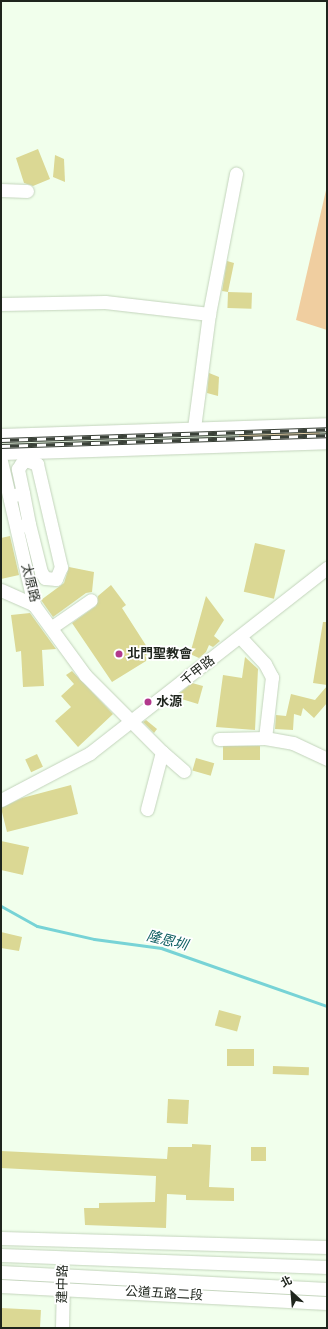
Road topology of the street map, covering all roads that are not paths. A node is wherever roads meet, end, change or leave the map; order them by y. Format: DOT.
graph roads {
  1 [pos="236,174"];
  2 [pos="1,190"];
  3 [pos="27,191"];
  4 [pos="1,304"];
  5 [pos="209,314"];
  6 [pos="326,424"];
  7 [pos="194,428"];
  8 [pos="175,429"];
  9 [pos="160,430"];
  10 [pos="1,435"];
  11 [pos="326,442"];
  12 [pos="160,448"];
  13 [pos="177,448"];
  14 [pos="1,453"];
  15 [pos="1,461"];
  16 [pos="23,493"];
  17 [pos="10,496"];
  18 [pos="23,525"];
  19 [pos="327,568"];
  20 [pos="1,590"];
  21 [pos="91,600"];
  22 [pos="34,605"];
  23 [pos="52,627"];
  24 [pos="241,638"];
  25 [pos="130,720"];
  26 [pos="265,738"];
  27 [pos="219,739"];
  28 [pos="162,752"];
  29 [pos="327,759"];
  30 [pos="184,771"];
  31 [pos="1,800"];
  32 [pos="147,809"];
  33 [pos="1,1238"];
  34 [pos="64,1241"];
  35 [pos="327,1247"];
  36 [pos="1,1255"];
  37 [pos="63,1258"];
  38 [pos="327,1267"];
  39 [pos="1,1272"];
  40 [pos="63,1281"];
  41 [pos="1,1286"];
  42 [pos="327,1289"];
  43 [pos="327,1303"];
  44 [pos="62,1328"];
  1 -- 5 [label="street"];
  2 -- 3 [label="street"];
  4 -- 5 [label="street"];
  5 -- 7 [label="street"];
  6 -- 7 [label="street"];
  6 -- 11 [label="street"];
  7 -- 8 [label="street"];
  8 -- 9 [label="street"];
  8 -- 13 [label="street"];
  9 -- 10 [label="street"];
  9 -- 12 [label="street"];
  11 -- 13 [label="street"];
  12 -- 13 [label="street"];
  12 -- 14 [label="street"];
  15 -- 17 [label="street, 太原路"];
  16 -- 17 [label="street"];
  16 -- 18 [label="street"];
  16 -- 18 [label="street"];
  17 -- 18 [label="street, 太原路"];
  18 -- 22 [label="street, 太原路"];
  19 -- 24 [label="street, 千甲路"];
  20 -- 22 [label="street"];
  21 -- 23 [label="street"];
  22 -- 23 [label="street, 太原路"];
  23 -- 25 [label="street, 太原路"];
  24 -- 25 [label="street, 千甲路"];
  24 -- 26 [label="street"];
  25 -- 28 [label="street, 太原路"];
  25 -- 31 [label="street, 千甲路"];
  26 -- 27 [label="street"];
  26 -- 29 [label="street"];
  28 -- 30 [label="street, 太原路"];
  28 -- 32 [label="street"];
  33 -- 34 [label="street"];
  34 -- 35 [label="street"];
  34 -- 37 [label="street, 建中路"];
  36 -- 37 [label="street"];
  37 -- 38 [label="street"];
  37 -- 40 [label="street, 建中路"];
  39 -- 40 [label="street, 公道五路二段"];
  40 -- 41 [label="street, 公道五路二段"];
  40 -- 42 [label="street, 公道五路二段"];
  40 -- 43 [label="street, 公道五路二段"];
  40 -- 44 [label="street, 建中路"];
}
